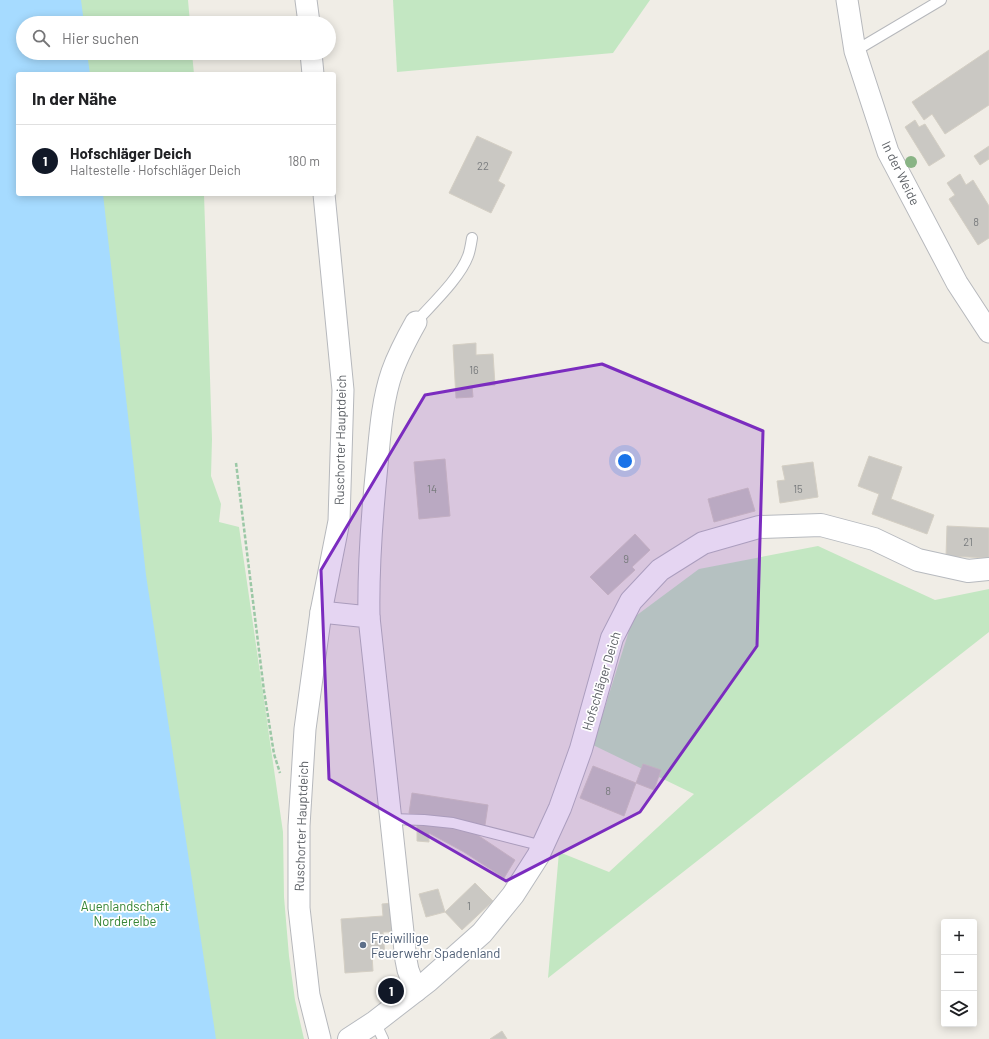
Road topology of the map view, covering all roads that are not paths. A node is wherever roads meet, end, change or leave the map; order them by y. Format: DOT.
graph roads {
  1 [pos="306,0"];
  2 [pos="847,0"];
  3 [pos="941,0"];
  4 [pos="308,16"];
  5 [pos="855,51"];
  6 [pos="312,60"];
  7 [pos="313,72"];
  8 [pos="324,196"];
  9 [pos="472,238"];
  10 [pos="416,322"];
  11 [pos="989,332"];
  12 [pos="989,569"];
  13 [pos="321,612"];
  14 [pos="369,617"];
  15 [pos="391,819"];
  16 [pos="543,846"];
  17 [pos="416,991"];
  18 [pos="379,1031"];
  19 [pos="320,1039"];
  20 [pos="349,1039"];
  1 -- 4 [label="street"];
  2 -- 5 [label="street, In der Weide"];
  3 -- 5 [label="lane"];
  5 -- 11 [label="street, In der Weide"];
  6 -- 7 [label="street"];
  8 -- 13 [label="street, Ruschorter Hauptdeich"];
  9 -- 10 [label="lane"];
  10 -- 14 [label="street"];
  12 -- 16 [label="street, Hofschläger Deich"];
  13 -- 14 [label="street"];
  13 -- 19 [label="street, Ruschorter Hauptdeich"];
  14 -- 15 [label="street"];
  15 -- 16 [label="lane"];
  15 -- 17 [label="street"];
  16 -- 17 [label="street, Hofschläger Deich"];
  17 -- 18 [label="street, Hofschläger Deich"];
  18 -- 20 [label="street, Hofschläger Deich"];
}
